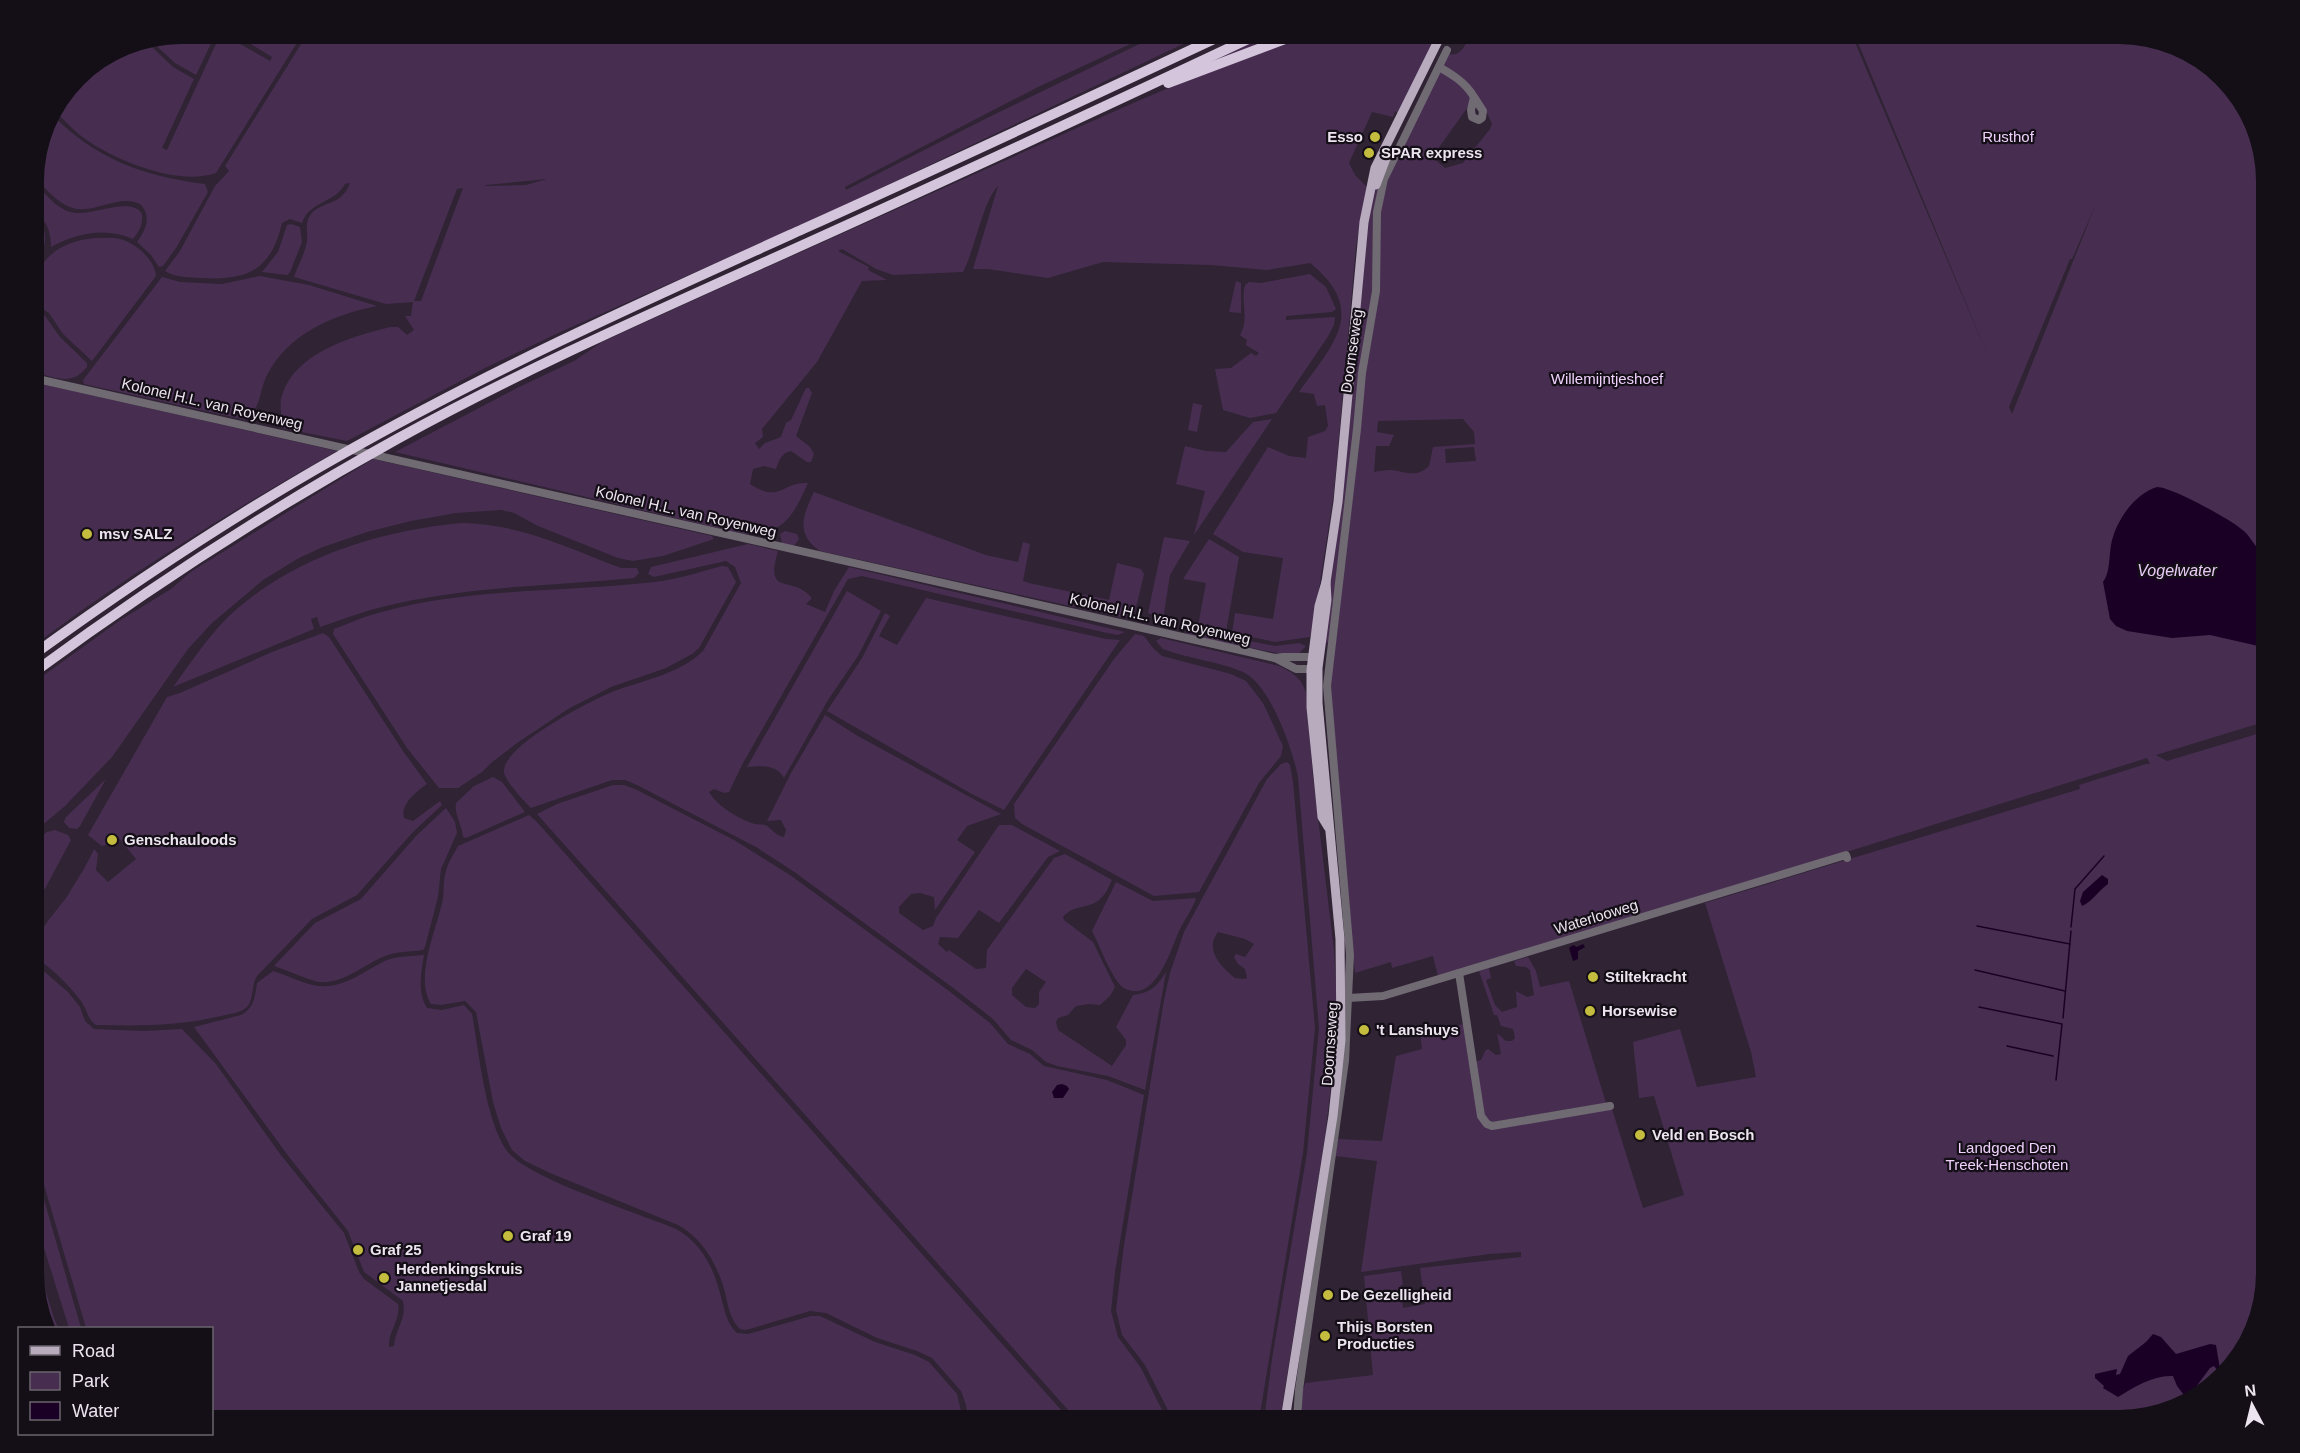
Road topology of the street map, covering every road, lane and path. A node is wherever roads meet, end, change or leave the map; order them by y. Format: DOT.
graph roads {
  1 [pos="1204,44"];
  2 [pos="1238,44"];
  3 [pos="1272,44"];
  4 [pos="1437,44"];
  5 [pos="1447,50"];
  6 [pos="1439,67"];
  7 [pos="1474,97"];
  8 [pos="1108,105"];
  9 [pos="44,380"];
  10 [pos="1326,582"];
  11 [pos="44,647"];
  12 [pos="1312,657"];
  13 [pos="1275,658"];
  14 [pos="44,665"];
  15 [pos="1319,669"];
  16 [pos="1847,858"];
  17 [pos="1459,973"];
  18 [pos="1348,998"];
  19 [pos="1610,1106"];
  20 [pos="1287,1409"];
  21 [pos="1298,1409"];
  1 -- 11 [label="highway"];
  2 -- 8 [label="highway"];
  3 -- 8 [label="highway"];
  4 -- 10 [label="main road, Doornseweg"];
  5 -- 6 [label="street, Doornseweg"];
  6 -- 7 [label="street"];
  6 -- 15 [label="street, Doornseweg"];
  8 -- 14 [label="highway"];
  9 -- 13 [label="street, Kolonel H.L. van Royenweg"];
  10 -- 12 [label="main road, Doornseweg"];
  10 -- 15 [label="main road, Doornseweg"];
  12 -- 13 [label="street, Kolonel H.L. van Royenweg"];
  12 -- 15 [label="main road, Doornseweg"];
  13 -- 15 [label="street, Kolonel H.L. van Royenweg"];
  15 -- 18 [label="street, Doornseweg"];
  15 -- 20 [label="main road, Doornseweg"];
  16 -- 17 [label="street, Waterlooweg"];
  17 -- 18 [label="street, Waterlooweg"];
  17 -- 19 [label="street"];
  18 -- 21 [label="street, Doornseweg"];
}
